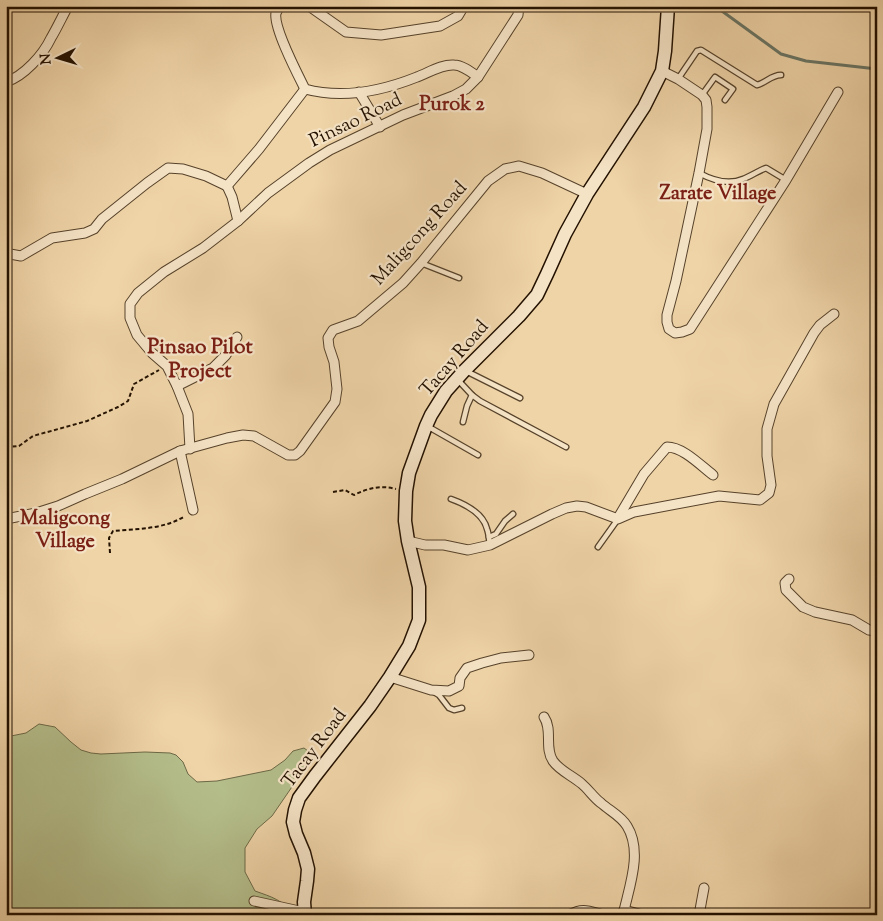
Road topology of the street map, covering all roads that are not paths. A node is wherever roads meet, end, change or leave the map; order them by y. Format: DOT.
graph roads {
  1 [pos="68,6"];
  2 [pos="280,6"];
  3 [pos="308,6"];
  4 [pos="464,6"];
  5 [pos="519,6"];
  6 [pos="668,6"];
  7 [pos="662,71"];
  8 [pos="780,75"];
  9 [pos="478,77"];
  10 [pos="678,78"];
  11 [pos="6,82"];
  12 [pos="305,89"];
  13 [pos="359,92"];
  14 [pos="838,92"];
  15 [pos="702,95"];
  16 [pos="725,100"];
  17 [pos="380,127"];
  18 [pos="699,173"];
  19 [pos="786,180"];
  20 [pos="227,186"];
  21 [pos="587,194"];
  22 [pos="238,221"];
  23 [pos="6,255"];
  24 [pos="421,264"];
  25 [pos="459,278"];
  26 [pos="834,314"];
  27 [pos="237,337"];
  28 [pos="461,375"];
  29 [pos="176,386"];
  30 [pos="472,395"];
  31 [pos="520,398"];
  32 [pos="463,422"];
  33 [pos="426,426"];
  34 [pos="566,447"];
  35 [pos="185,450"];
  36 [pos="478,454"];
  37 [pos="713,475"];
  38 [pos="451,500"];
  39 [pos="193,510"];
  40 [pos="513,514"];
  41 [pos="618,518"];
  42 [pos="6,519"];
  43 [pos="408,541"];
  44 [pos="489,541"];
  45 [pos="598,547"];
  46 [pos="789,579"];
  47 [pos="877,631"];
  48 [pos="529,654"];
  49 [pos="390,677"];
  50 [pos="431,690"];
  51 [pos="462,708"];
  52 [pos="544,717"];
  53 [pos="704,888"];
  54 [pos="254,901"];
  55 [pos="305,913"];
  56 [pos="623,913"];
  57 [pos="569,915"];
  58 [pos="604,915"];
  59 [pos="643,915"];
  60 [pos="699,915"];
  1 -- 11 [label="street"];
  2 -- 12 [label="street"];
  3 -- 4 [label="street"];
  5 -- 9 [label="street, Pinsao Road"];
  6 -- 7 [label="main road, Tacay Road"];
  7 -- 10 [label="street"];
  7 -- 21 [label="main road, Tacay Road"];
  8 -- 10 [label="lane"];
  9 -- 13 [label="street"];
  9 -- 17 [label="street, Pinsao Road"];
  10 -- 15 [label="street"];
  12 -- 13 [label="street"];
  12 -- 20 [label="street"];
  13 -- 17 [label="street"];
  14 -- 19 [label="street"];
  15 -- 16 [label="lane"];
  15 -- 18 [label="street"];
  17 -- 22 [label="street, Pinsao Road"];
  18 -- 19 [label="lane"];
  18 -- 19 [label="street"];
  20 -- 22 [label="street"];
  20 -- 23 [label="street"];
  21 -- 24 [label="street, Maligcong Road"];
  21 -- 28 [label="main road, Tacay Road"];
  22 -- 29 [label="street, Pinsao Road"];
  24 -- 25 [label="lane"];
  24 -- 35 [label="street, Maligcong Road"];
  26 -- 41 [label="street"];
  27 -- 29 [label="street"];
  28 -- 30 [label="lane"];
  28 -- 31 [label="lane"];
  28 -- 33 [label="main road, Tacay Road"];
  29 -- 35 [label="street"];
  30 -- 32 [label="lane"];
  30 -- 34 [label="lane"];
  33 -- 36 [label="lane"];
  33 -- 43 [label="main road, Tacay Road"];
  35 -- 39 [label="street"];
  35 -- 42 [label="street, Maligcong Road"];
  37 -- 41 [label="street"];
  38 -- 44 [label="lane"];
  40 -- 44 [label="lane"];
  41 -- 44 [label="street"];
  41 -- 45 [label="lane"];
  43 -- 44 [label="street"];
  43 -- 49 [label="main road, Tacay Road"];
  46 -- 47 [label="street"];
  48 -- 50 [label="street"];
  49 -- 50 [label="street"];
  49 -- 55 [label="main road, Tacay Road"];
  50 -- 51 [label="lane"];
  52 -- 56 [label="street"];
  53 -- 60 [label="street"];
  54 -- 55 [label="street"];
  56 -- 59 [label="street"];
  57 -- 58 [label="street"];
}
